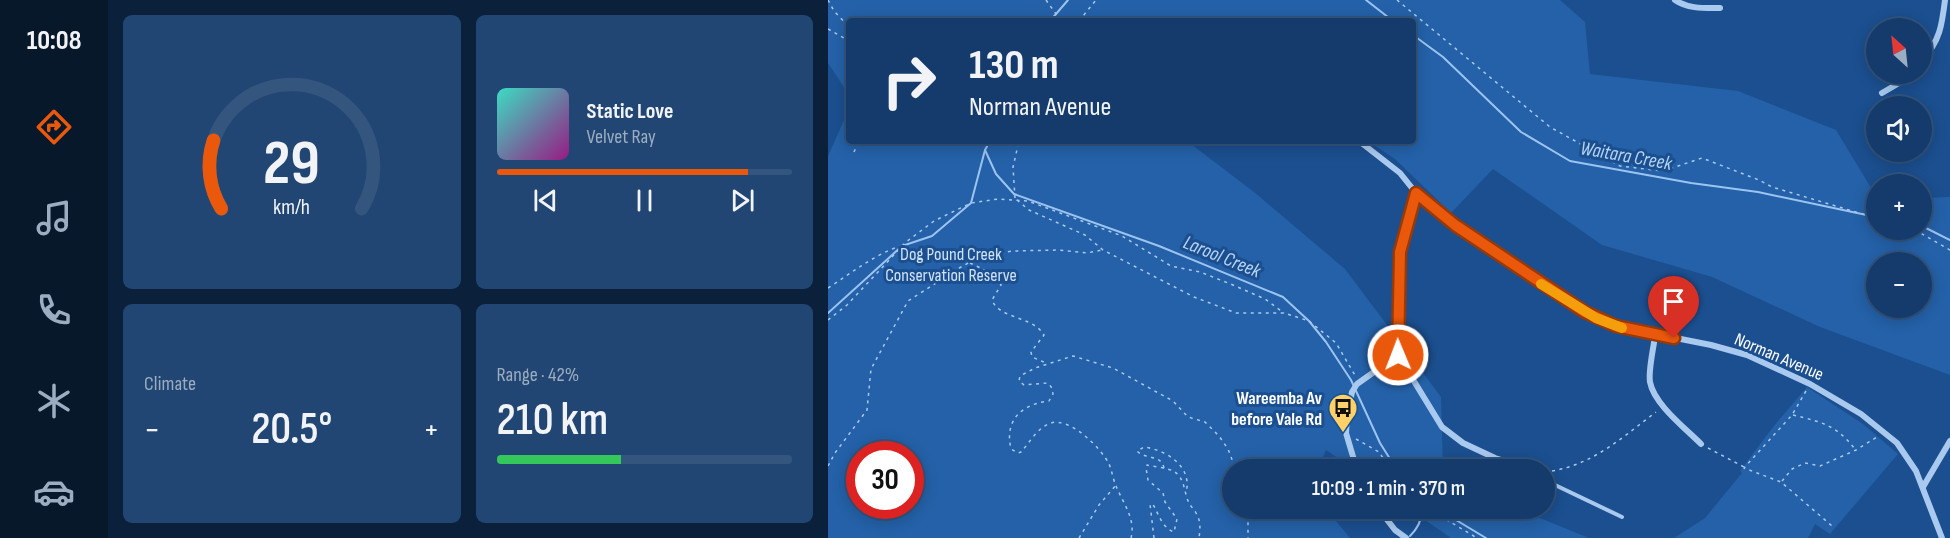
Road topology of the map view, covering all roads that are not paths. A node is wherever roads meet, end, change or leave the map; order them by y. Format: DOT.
graph roads {
  1 [pos="1675,0"];
  2 [pos="1945,0"];
  3 [pos="1719,8"];
  4 [pos="1932,48"];
  5 [pos="1897,84"];
  6 [pos="1882,93"];
  7 [pos="1363,144"];
  8 [pos="1416,193"];
  9 [pos="1655,335"];
  10 [pos="1398,355"];
  11 [pos="1950,441"];
  12 [pos="1701,444"];
  13 [pos="1353,459"];
  14 [pos="1499,459"];
  15 [pos="1555,485"];
  16 [pos="1923,487"];
  17 [pos="1622,517"];
  18 [pos="1386,519"];
  19 [pos="1406,538"];
  20 [pos="1942,538"];
  1 -- 3 [label="street"];
  2 -- 4 [label="street"];
  5 -- 6 [label="street"];
  7 -- 8 [label="street, Norman Avenue"];
  8 -- 9 [label="street, Norman Avenue"];
  8 -- 10 [label="street"];
  9 -- 12 [label="street"];
  9 -- 16 [label="street, Norman Avenue"];
  10 -- 13 [label="street"];
  10 -- 14 [label="street"];
  11 -- 16 [label="street"];
  15 -- 17 [label="lane"];
  16 -- 20 [label="street, Norman Avenue"];
  18 -- 19 [label="street"];
}
